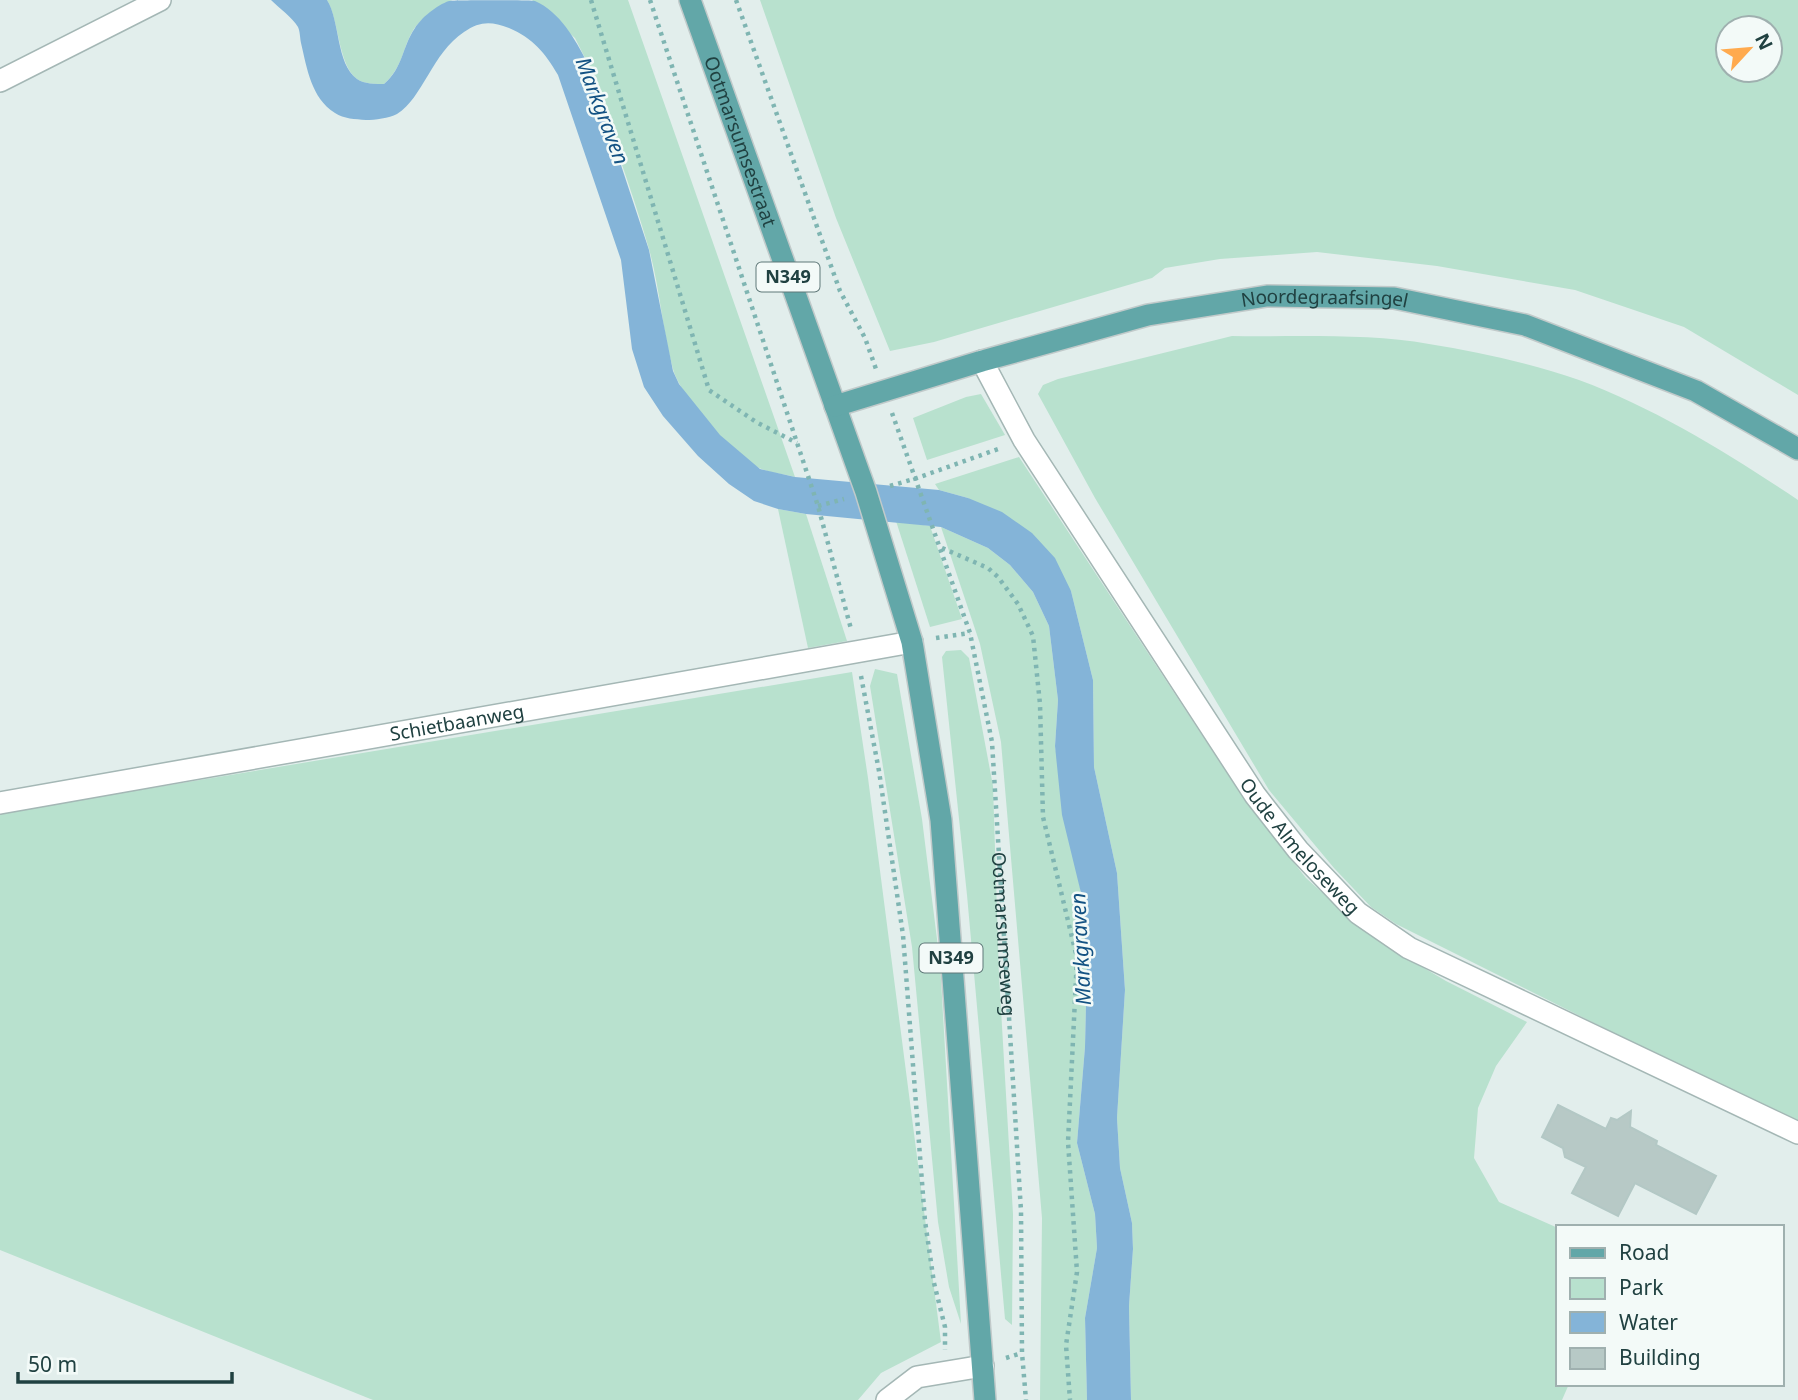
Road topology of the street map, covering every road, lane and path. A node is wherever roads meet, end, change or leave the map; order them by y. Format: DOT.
graph roads {
  1 [pos="160,0"];
  2 [pos="591,0"];
  3 [pos="650,0"];
  4 [pos="690,0"];
  5 [pos="736,0"];
  6 [pos="0,81"];
  7 [pos="982,361"];
  8 [pos="884,392"];
  9 [pos="835,406"];
  10 [pos="1024,440"];
  11 [pos="798,443"];
  12 [pos="1798,449"];
  13 [pos="917,478"];
  14 [pos="941,548"];
  15 [pos="970,633"];
  16 [pos="912,642"];
  17 [pos="856,651"];
  18 [pos="0,803"];
  19 [pos="1798,1133"];
  20 [pos="983,1366"];
  21 [pos="945,1372"];
  22 [pos="887,1400"];
  23 [pos="985,1400"];
  24 [pos="1026,1400"];
  25 [pos="1070,1400"];
  1 -- 6 [label="street"];
  2 -- 11 [label="path"];
  3 -- 11 [label="path, Ootmarsumsestraat"];
  4 -- 9 [label="main road, Ootmarsumsestraat / N349"];
  5 -- 8 [label="path"];
  7 -- 8 [label="main road, Noordegraafsingel"];
  7 -- 10 [label="street, Oude Almeloseweg"];
  7 -- 12 [label="main road, Noordegraafsingel"];
  8 -- 9 [label="main road, Noordegraafsingel"];
  8 -- 13 [label="path"];
  9 -- 16 [label="main road, Ootmarsumsestraat / N349"];
  10 -- 13 [label="path"];
  10 -- 19 [label="street, Oude Almeloseweg"];
  11 -- 17 [label="path, Ootmarsumsestraat"];
  13 -- 14 [label="path, Ootmarsumseweg"];
  14 -- 15 [label="path, Ootmarsumseweg"];
  14 -- 25 [label="path"];
  15 -- 16 [label="path"];
  15 -- 24 [label="path, Ootmarsumseweg"];
  16 -- 17 [label="street, Schietbaanweg"];
  16 -- 20 [label="main road, N349"];
  17 -- 18 [label="street, Schietbaanweg"];
  17 -- 21 [label="path"];
  20 -- 21 [label="street"];
  20 -- 23 [label="main road, N349"];
  21 -- 22 [label="street"];
}
